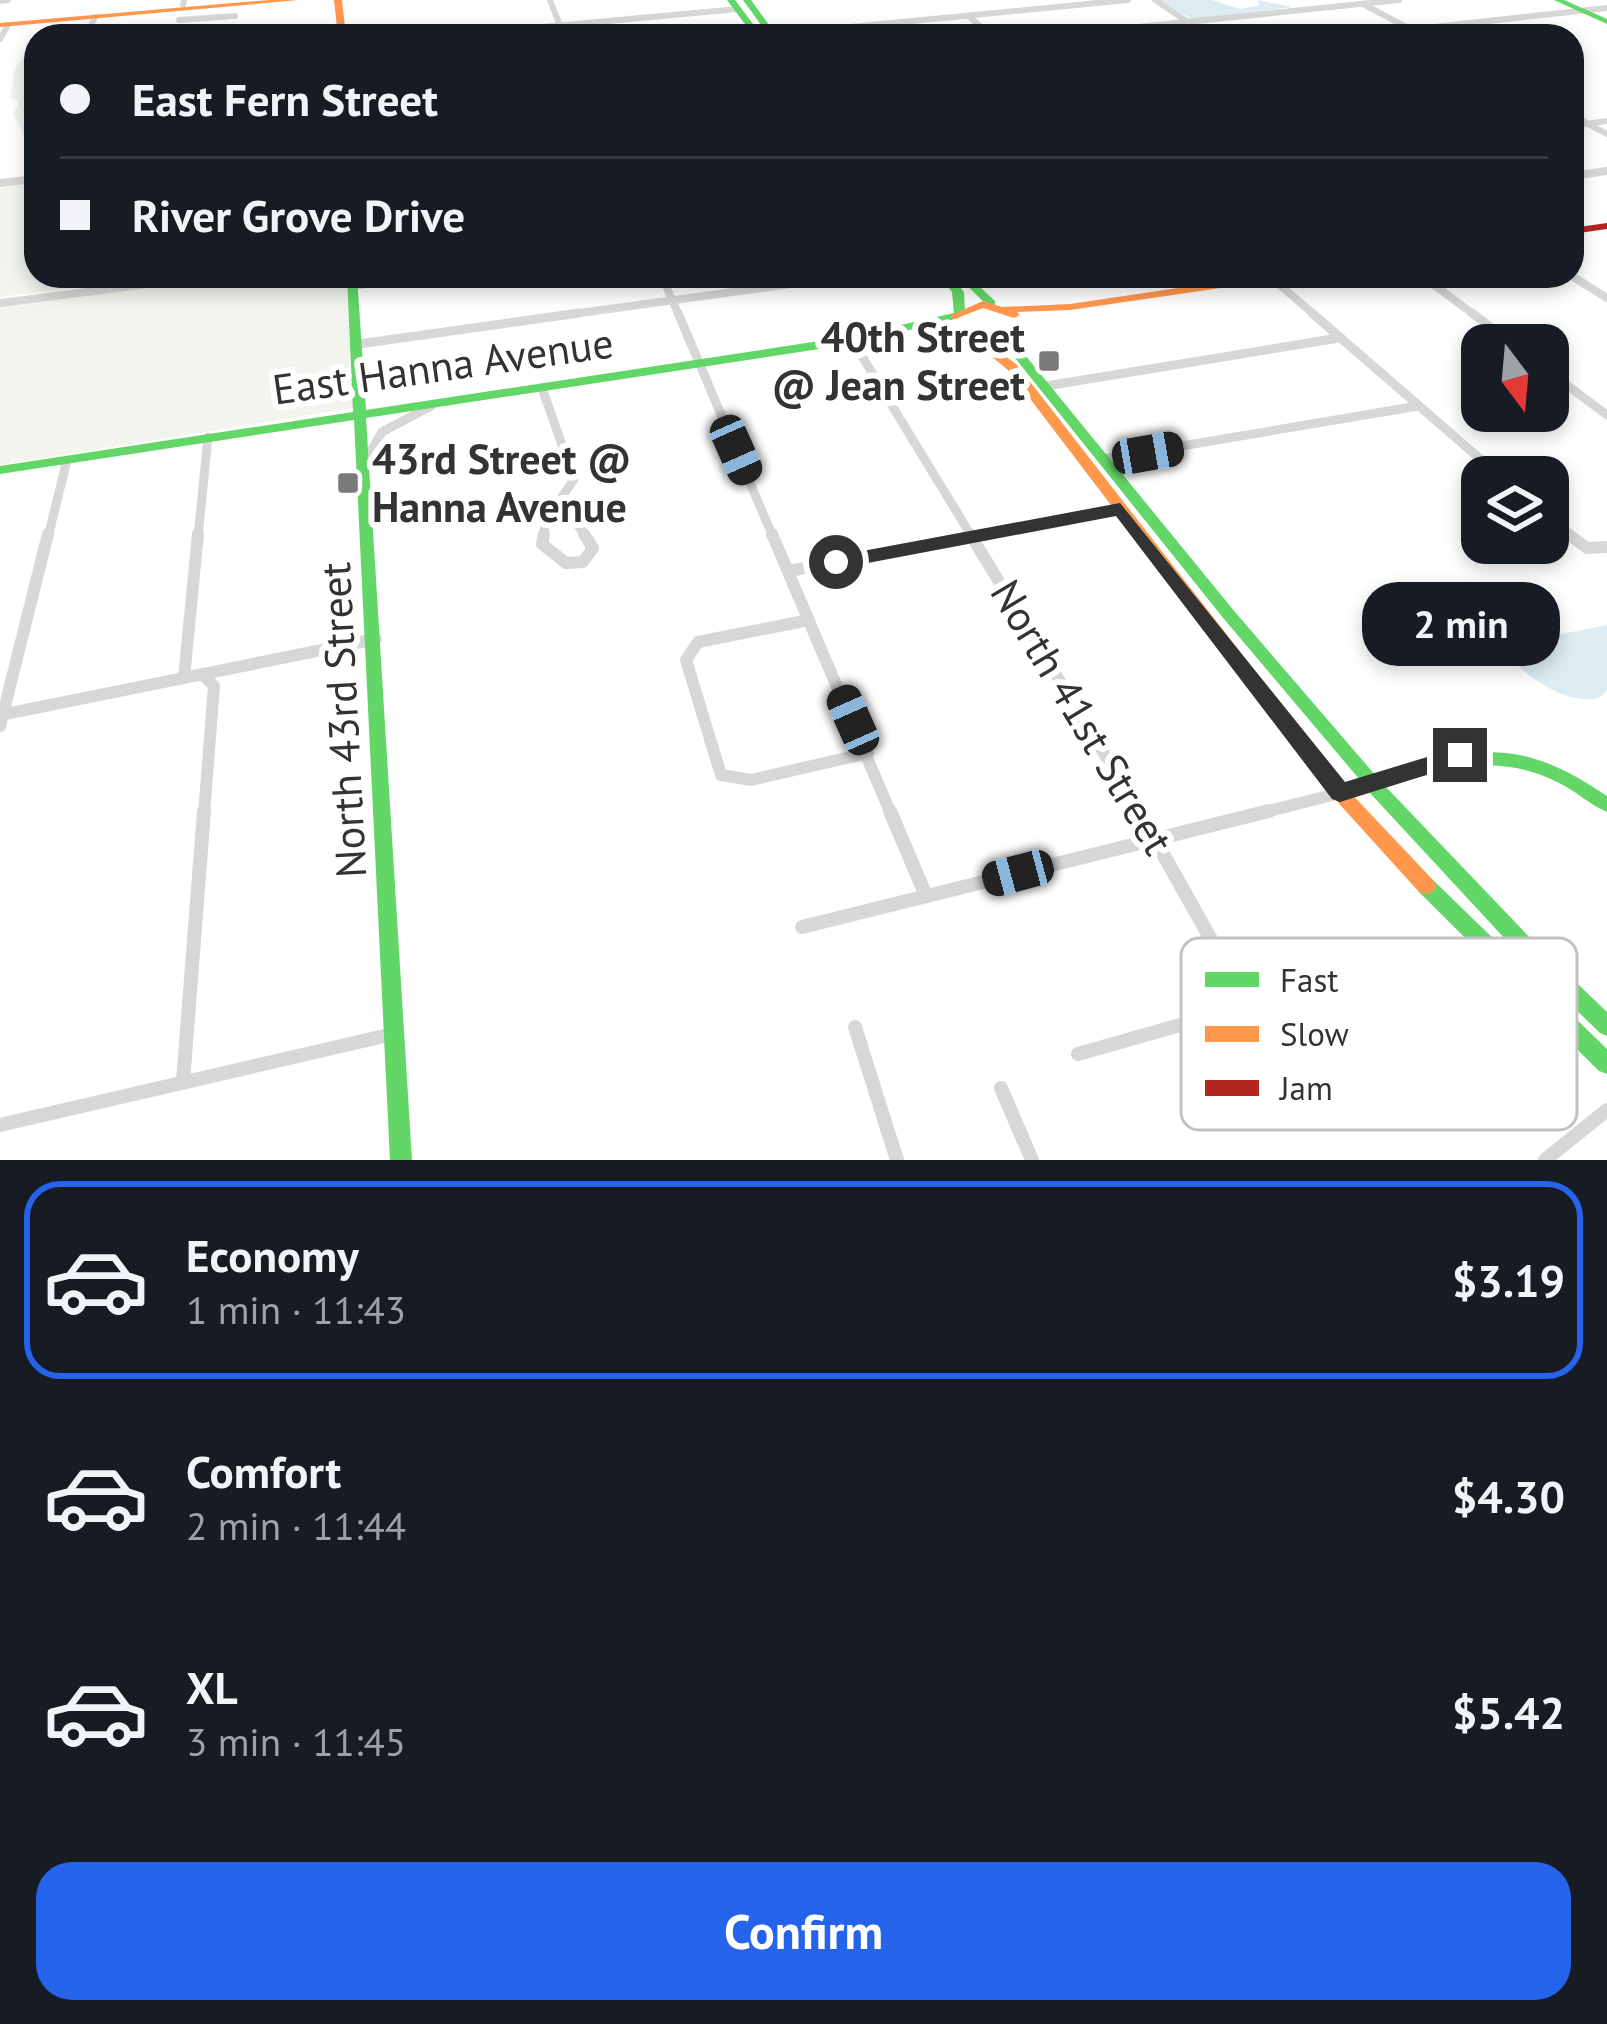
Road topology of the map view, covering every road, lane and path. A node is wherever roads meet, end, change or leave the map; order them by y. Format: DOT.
graph roads {
  1 [pos="245,0"];
  2 [pos="296,0"];
  3 [pos="1128,0"];
  4 [pos="1155,0"];
  5 [pos="1400,0"];
  6 [pos="1558,0"];
  7 [pos="1359,2"];
  8 [pos="739,3"];
  9 [pos="1607,8"];
  10 [pos="183,9"];
  11 [pos="96,10"];
  12 [pos="1582,11"];
  13 [pos="235,16"];
  14 [pos="968,16"];
  15 [pos="1187,22"];
  16 [pos="1607,22"];
  17 [pos="568,24"];
  18 [pos="761,24"];
  19 [pos="885,24"];
  20 [pos="978,24"];
  21 [pos="1168,24"];
  22 [pos="1190,24"];
  23 [pos="1401,24"];
  24 [pos="1458,24"];
  25 [pos="2,27"];
  26 [pos="1607,121"];
  27 [pos="1584,122"];
  28 [pos="1584,124"];
  29 [pos="1588,124"];
  30 [pos="1607,134"];
  31 [pos="117,288"];
  32 [pos="353,288"];
  33 [pos="667,288"];
  34 [pos="764,288"];
  35 [pos="954,288"];
  36 [pos="972,288"];
  37 [pos="1197,288"];
  38 [pos="1283,288"];
  39 [pos="1438,288"];
  40 [pos="672,301"];
  41 [pos="0,303"];
  42 [pos="1009,317"];
  43 [pos="962,322"];
  44 [pos="1486,324"];
  45 [pos="1340,338"];
  46 [pos="852,340"];
  47 [pos="359,344"];
  48 [pos="699,364"];
  49 [pos="1046,386"];
  50 [pos="1569,387"];
  51 [pos="542,388"];
  52 [pos="439,403"];
  53 [pos="1418,406"];
  54 [pos="360,414"];
  55 [pos="1607,415"];
  56 [pos="1060,431"];
  57 [pos="208,437"];
  58 [pos="1476,456"];
  59 [pos="1105,459"];
  60 [pos="67,460"];
  61 [pos="364,463"];
  62 [pos="0,470"];
  63 [pos="562,501"];
  64 [pos="1120,509"];
  65 [pos="1569,534"];
  66 [pos="975,536"];
  67 [pos="1607,547"];
  68 [pos="790,571"];
  69 [pos="809,620"];
  70 [pos="376,639"];
  71 [pos="202,674"];
  72 [pos="184,678"];
  73 [pos="1,714"];
  74 [pos="0,726"];
  75 [pos="868,754"];
  76 [pos="1371,786"];
  77 [pos="1340,793"];
  78 [pos="1607,805"];
  79 [pos="1155,837"];
  80 [pos="926,896"];
  81 [pos="802,927"];
  82 [pos="1214,938"];
  83 [pos="1472,938"];
  84 [pos="1512,938"];
  85 [pos="1577,998"];
  86 [pos="1181,1022"];
  87 [pos="1607,1026"];
  88 [pos="855,1027"];
  89 [pos="396,1033"];
  90 [pos="1577,1036"];
  91 [pos="1078,1054"];
  92 [pos="1607,1064"];
  93 [pos="183,1082"];
  94 [pos="1001,1088"];
  95 [pos="1607,1110"];
  96 [pos="0,1125"];
  97 [pos="401,1160"];
  98 [pos="897,1160"];
  99 [pos="1032,1160"];
  100 [pos="1545,1160"];
  1 -- 10 [label="main road"];
  2 -- 10 [label="main road"];
  3 -- 14 [label="street"];
  4 -- 15 [label="street"];
  5 -- 7 [label="street"];
  6 -- 12 [label="main road"];
  7 -- 15 [label="street"];
  7 -- 23 [label="street"];
  8 -- 17 [label="street"];
  8 -- 18 [label="main road"];
  9 -- 12 [label="street"];
  10 -- 11 [label="main road"];
  10 -- 13 [label="street"];
  11 -- 25 [label="main road"];
  12 -- 16 [label="main road"];
  12 -- 24 [label="street"];
  14 -- 19 [label="street"];
  14 -- 20 [label="street"];
  15 -- 21 [label="street"];
  15 -- 22 [label="street"];
  26 -- 29 [label="street"];
  27 -- 29 [label="street"];
  28 -- 29 [label="street"];
  29 -- 30 [label="street"];
  31 -- 41 [label="street"];
  32 -- 47 [label="main road, North 43rd Street"];
  33 -- 40 [label="street"];
  34 -- 40 [label="street"];
  35 -- 43 [label="main road"];
  36 -- 42 [label="main road"];
  37 -- 42 [label="main road"];
  38 -- 45 [label="street"];
  39 -- 44 [label="street"];
  40 -- 47 [label="street"];
  40 -- 48 [label="street"];
  42 -- 43 [label="main road"];
  42 -- 43 [label="main road"];
  42 -- 49 [label="main road"];
  43 -- 46 [label="main road, East Hanna Avenue"];
  43 -- 56 [label="main road"];
  45 -- 49 [label="street"];
  45 -- 53 [label="street"];
  46 -- 48 [label="main road, East Hanna Avenue"];
  46 -- 66 [label="street, North 41st Street"];
  47 -- 54 [label="main road, North 43rd Street"];
  48 -- 51 [label="main road, East Hanna Avenue"];
  48 -- 68 [label="street"];
  49 -- 59 [label="main road"];
  50 -- 55 [label="street"];
  51 -- 52 [label="main road, East Hanna Avenue"];
  51 -- 63 [label="street"];
  52 -- 54 [label="main road, East Hanna Avenue"];
  52 -- 61 [label="street"];
  53 -- 58 [label="street"];
  53 -- 59 [label="street"];
  54 -- 57 [label="main road, East Hanna Avenue"];
  54 -- 61 [label="main road, North 43rd Street"];
  56 -- 59 [label="main road"];
  56 -- 64 [label="main road"];
  57 -- 60 [label="main road, East Hanna Avenue"];
  57 -- 72 [label="street"];
  59 -- 76 [label="main road"];
  60 -- 62 [label="main road, East Hanna Avenue"];
  60 -- 73 [label="street"];
  61 -- 70 [label="main road, North 43rd Street"];
  63 -- 63 [label="street"];
  64 -- 66 [label="street"];
  64 -- 77 [label="main road"];
  65 -- 67 [label="street"];
  66 -- 68 [label="street"];
  66 -- 79 [label="street, North 41st Street"];
  68 -- 69 [label="street"];
  69 -- 75 [label="street"];
  69 -- 75 [label="street"];
  70 -- 71 [label="street"];
  70 -- 89 [label="main road, North 43rd Street"];
  71 -- 72 [label="street"];
  71 -- 93 [label="street"];
  72 -- 73 [label="street"];
  73 -- 74 [label="street"];
  75 -- 80 [label="street"];
  76 -- 77 [label="main road"];
  76 -- 78 [label="main road"];
  76 -- 84 [label="main road"];
  77 -- 79 [label="street"];
  77 -- 83 [label="main road"];
  79 -- 80 [label="street"];
  79 -- 82 [label="street, North 41st Street"];
  80 -- 81 [label="street"];
  85 -- 87 [label="main road"];
  86 -- 91 [label="street"];
  88 -- 98 [label="street"];
  89 -- 93 [label="street"];
  89 -- 97 [label="main road, North 43rd Street"];
  90 -- 92 [label="main road"];
  93 -- 96 [label="street"];
  94 -- 99 [label="street"];
  95 -- 100 [label="street"];
}
